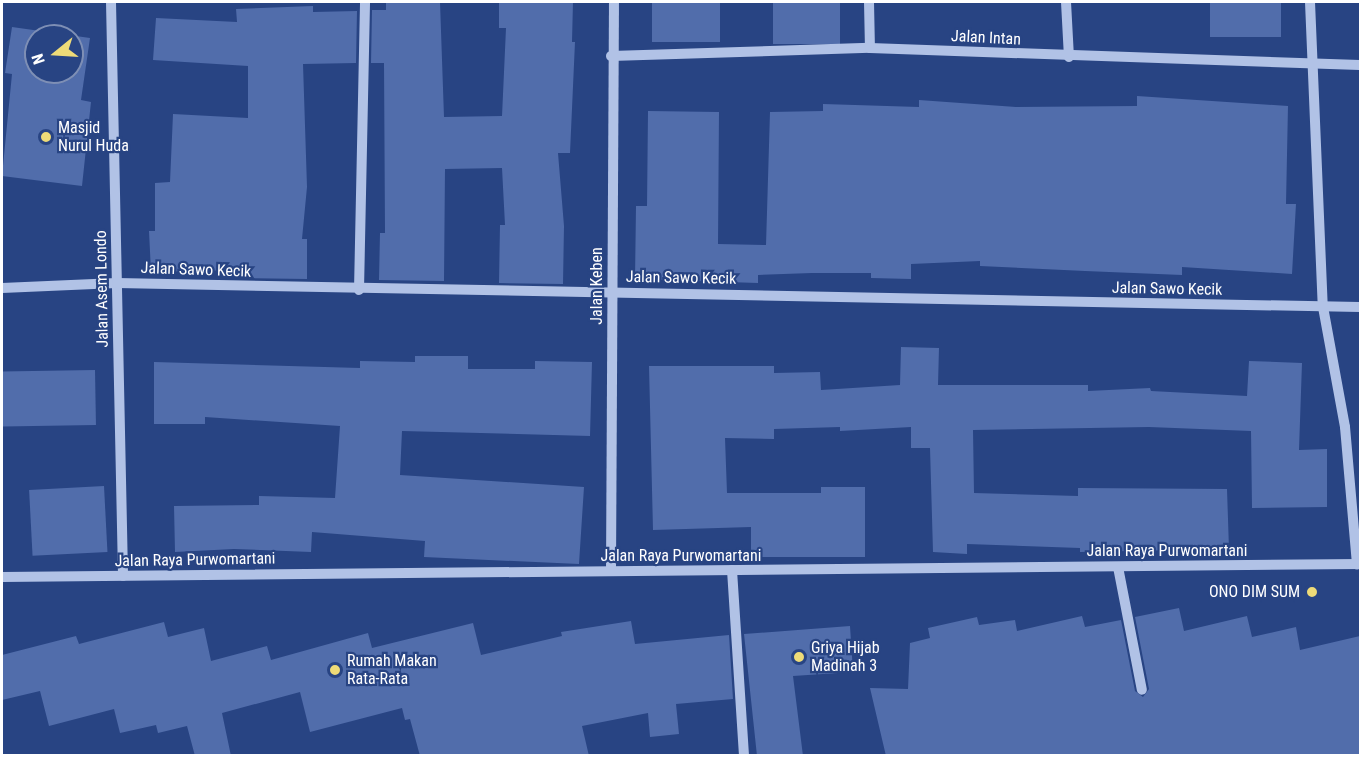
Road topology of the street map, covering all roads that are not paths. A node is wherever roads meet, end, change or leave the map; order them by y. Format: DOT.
graph roads {
  1 [pos="111,2"];
  2 [pos="365,2"];
  3 [pos="614,2"];
  4 [pos="869,2"];
  5 [pos="1066,2"];
  6 [pos="1310,2"];
  7 [pos="870,48"];
  8 [pos="610,56"];
  9 [pos="1069,57"];
  10 [pos="1360,65"];
  11 [pos="1313,66"];
  12 [pos="117,283"];
  13 [pos="2,288"];
  14 [pos="359,290"];
  15 [pos="612,291"];
  16 [pos="1360,307"];
  17 [pos="1323,308"];
  18 [pos="1359,564"];
  19 [pos="1118,567"];
  20 [pos="732,570"];
  21 [pos="611,571"];
  22 [pos="123,576"];
  23 [pos="2,577"];
  24 [pos="1142,690"];
  25 [pos="744,756"];
  1 -- 12 [label="street, Jalan Asem Londo"];
  2 -- 14 [label="street"];
  3 -- 8 [label="street, Jalan Keben"];
  4 -- 7 [label="street"];
  5 -- 9 [label="street"];
  6 -- 11 [label="street"];
  7 -- 8 [label="street, Jalan Intan"];
  7 -- 9 [label="street, Jalan Intan"];
  8 -- 15 [label="street, Jalan Keben"];
  9 -- 11 [label="street, Jalan Intan"];
  10 -- 11 [label="street, Jalan Intan"];
  11 -- 17 [label="street"];
  12 -- 13 [label="street, Jalan Sawo Kecik"];
  12 -- 14 [label="street, Jalan Sawo Kecik"];
  12 -- 22 [label="street, Jalan Asem Londo"];
  14 -- 15 [label="street, Jalan Sawo Kecik"];
  15 -- 17 [label="street, Jalan Sawo Kecik"];
  15 -- 21 [label="street, Jalan Keben"];
  16 -- 17 [label="street, Jalan Sawo Kecik"];
  17 -- 18 [label="street"];
  18 -- 19 [label="street, Jalan Raya Purwomartani"];
  19 -- 20 [label="street, Jalan Raya Purwomartani"];
  19 -- 24 [label="street"];
  20 -- 21 [label="street, Jalan Raya Purwomartani"];
  20 -- 25 [label="street"];
  21 -- 22 [label="street, Jalan Raya Purwomartani"];
  22 -- 23 [label="street, Jalan Raya Purwomartani"];
}
